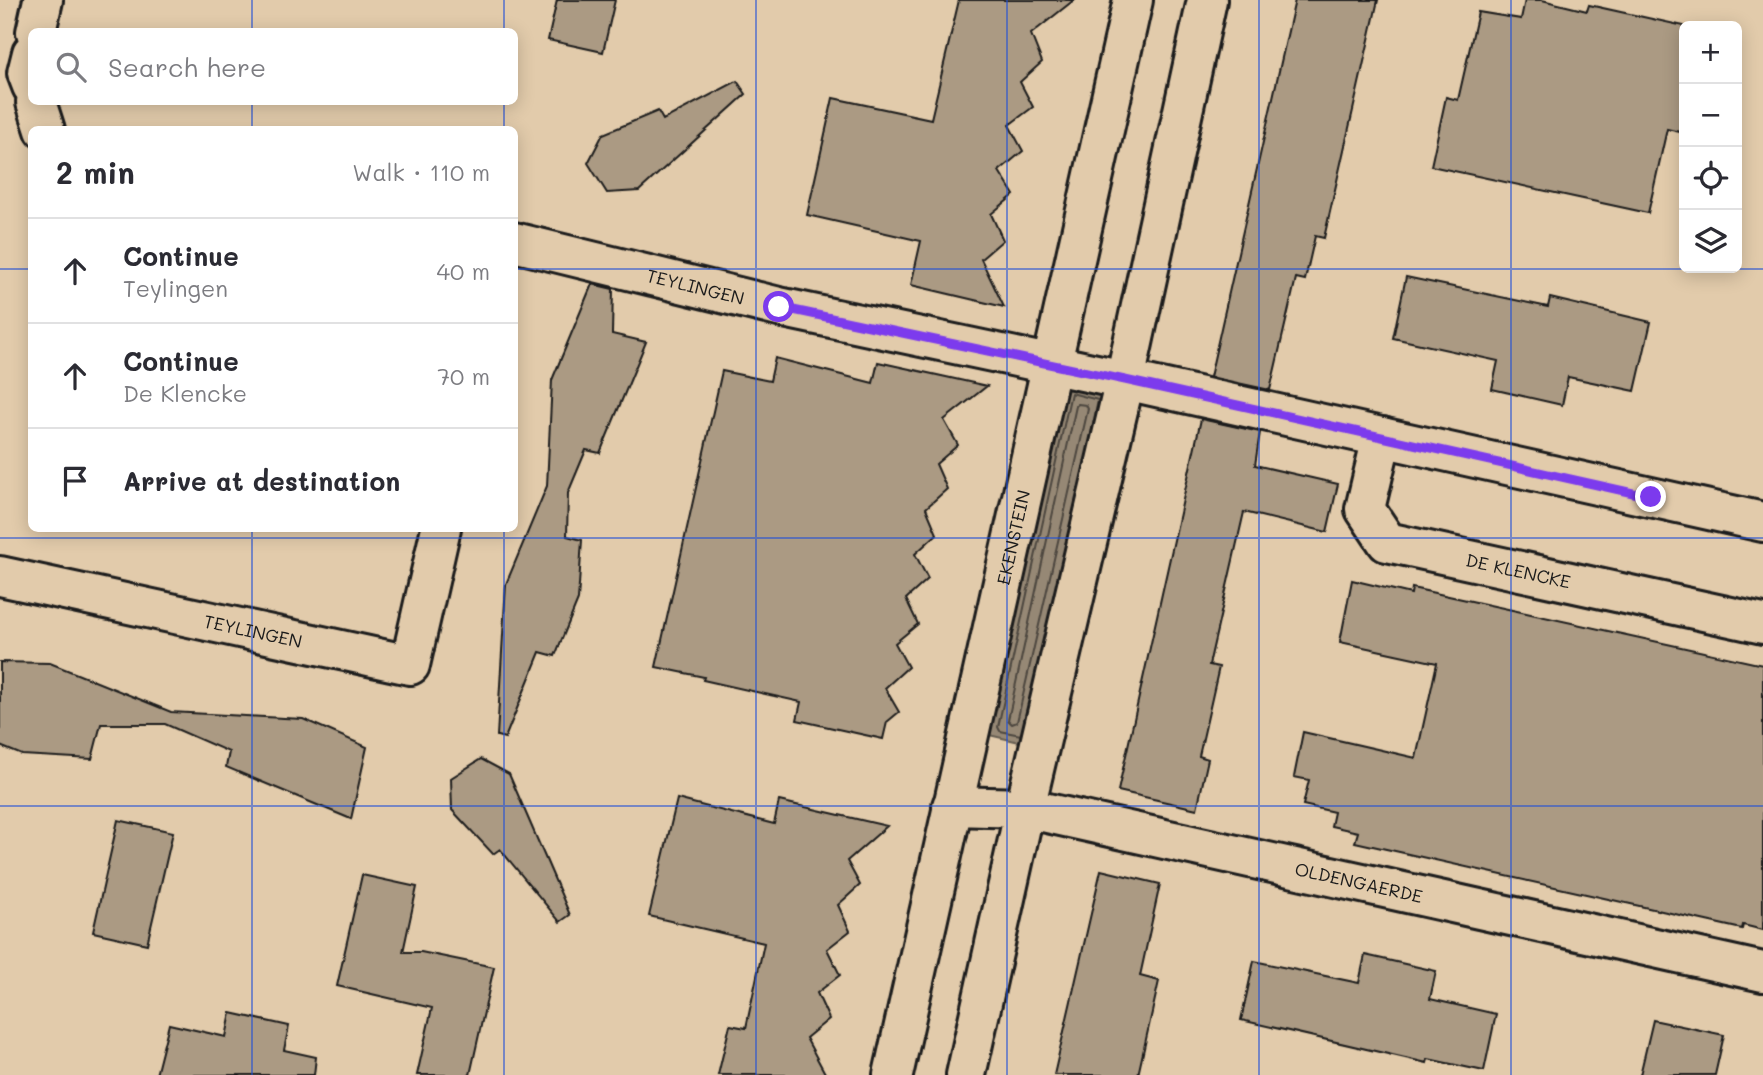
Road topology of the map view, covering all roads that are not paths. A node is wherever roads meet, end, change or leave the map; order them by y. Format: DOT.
graph roads {
  1 [pos="43,0"];
  2 [pos="1133,0"];
  3 [pos="1207,0"];
  4 [pos="37,28"];
  5 [pos="39,105"];
  6 [pos="44,126"];
  7 [pos="518,243"];
  8 [pos="1051,366"];
  9 [pos="1125,380"];
  10 [pos="1382,437"];
  11 [pos="1763,522"];
  12 [pos="441,532"];
  13 [pos="0,576"];
  14 [pos="1763,624"];
  15 [pos="952,806"];
  16 [pos="1025,808"];
  17 [pos="1763,972"];
  18 [pos="893,1075"];
  19 [pos="966,1075"];
  1 -- 4 [label="street"];
  2 -- 8 [label="street, EKENSTEIN"];
  3 -- 9 [label="street"];
  5 -- 6 [label="street"];
  7 -- 8 [label="street, TEYLINGEN"];
  8 -- 9 [label="street, TEYLINGEN"];
  8 -- 15 [label="street, EKENSTEIN"];
  9 -- 10 [label="street"];
  9 -- 16 [label="street"];
  10 -- 11 [label="street"];
  10 -- 14 [label="street, DE KLENCKE"];
  12 -- 13 [label="street, TEYLINGEN"];
  15 -- 16 [label="street, OLDENGAERDE"];
  15 -- 18 [label="street, EKENSTEIN"];
  16 -- 17 [label="street, OLDENGAERDE"];
  16 -- 19 [label="street"];
}
